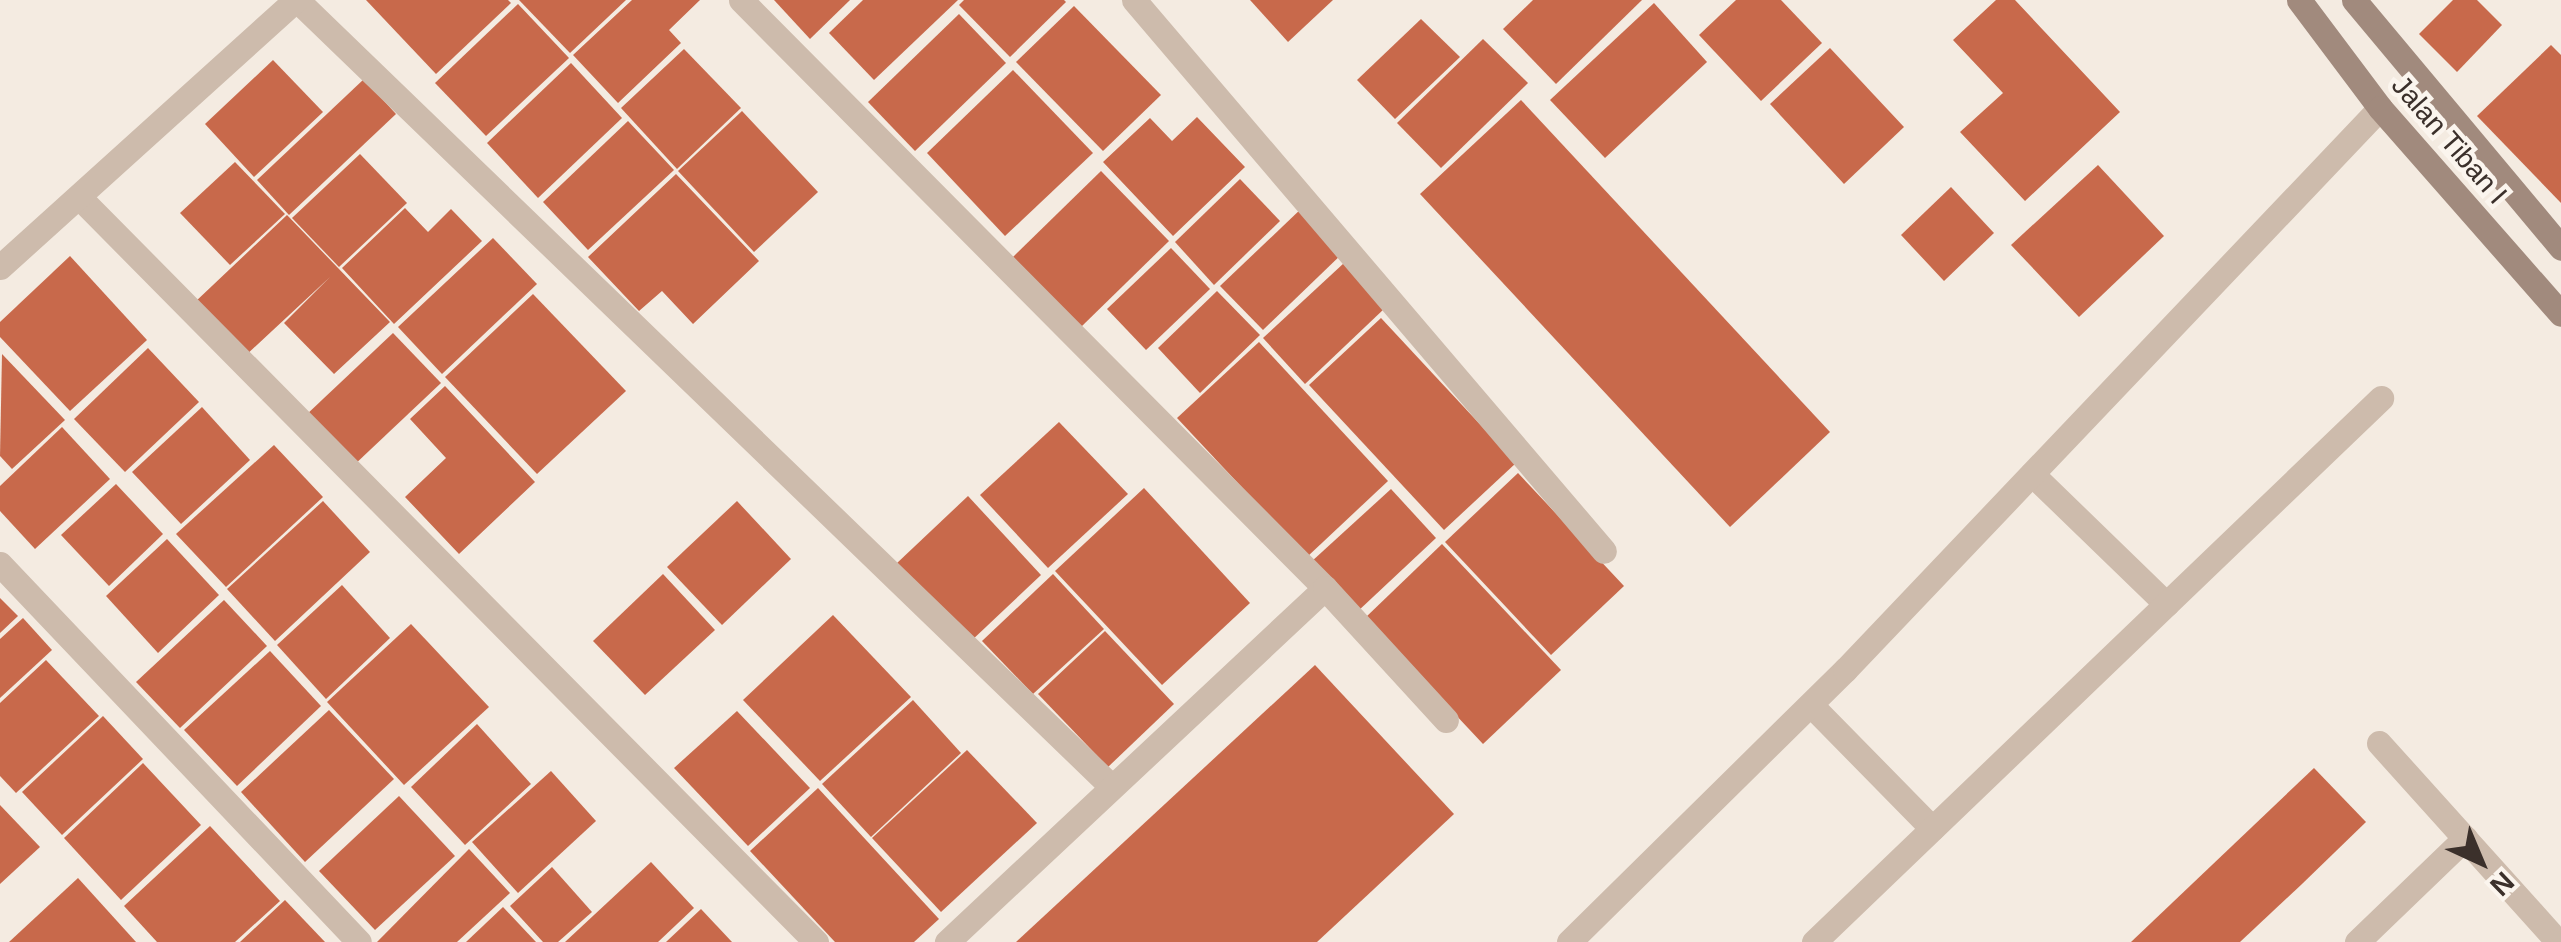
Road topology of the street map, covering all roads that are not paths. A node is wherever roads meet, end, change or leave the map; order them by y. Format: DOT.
graph roads {
  1 [pos="297,0"];
  2 [pos="741,0"];
  3 [pos="1134,0"];
  4 [pos="2298,0"];
  5 [pos="2354,0"];
  6 [pos="2380,108"];
  7 [pos="79,197"];
  8 [pos="2561,248"];
  9 [pos="4,254"];
  10 [pos="2561,314"];
  11 [pos="2381,398"];
  12 [pos="2032,474"];
  13 [pos="1604,550"];
  14 [pos="0,564"];
  15 [pos="1325,588"];
  16 [pos="2166,604"];
  17 [pos="1811,704"];
  18 [pos="1446,720"];
  19 [pos="2379,743"];
  20 [pos="1110,785"];
  21 [pos="1932,828"];
  22 [pos="2465,838"];
  23 [pos="359,942"];
  24 [pos="816,942"];
  25 [pos="948,942"];
  26 [pos="1569,942"];
  27 [pos="1814,942"];
  28 [pos="2357,942"];
  29 [pos="2558,942"];
  1 -- 7 [label="street"];
  1 -- 20 [label="street"];
  2 -- 15 [label="street"];
  3 -- 13 [label="street"];
  4 -- 6 [label="street, Jalan Tiban I"];
  5 -- 8 [label="street, Jalan Tiban I"];
  6 -- 10 [label="street, Jalan Tiban I"];
  6 -- 12 [label="street"];
  7 -- 9 [label="street"];
  7 -- 24 [label="street"];
  11 -- 16 [label="street"];
  12 -- 16 [label="street"];
  12 -- 17 [label="street"];
  14 -- 23 [label="street"];
  15 -- 18 [label="street"];
  15 -- 20 [label="street"];
  16 -- 21 [label="street"];
  17 -- 21 [label="street"];
  17 -- 26 [label="street"];
  19 -- 22 [label="street"];
  20 -- 25 [label="street"];
  21 -- 27 [label="street"];
  22 -- 28 [label="street"];
  22 -- 29 [label="street"];
}
